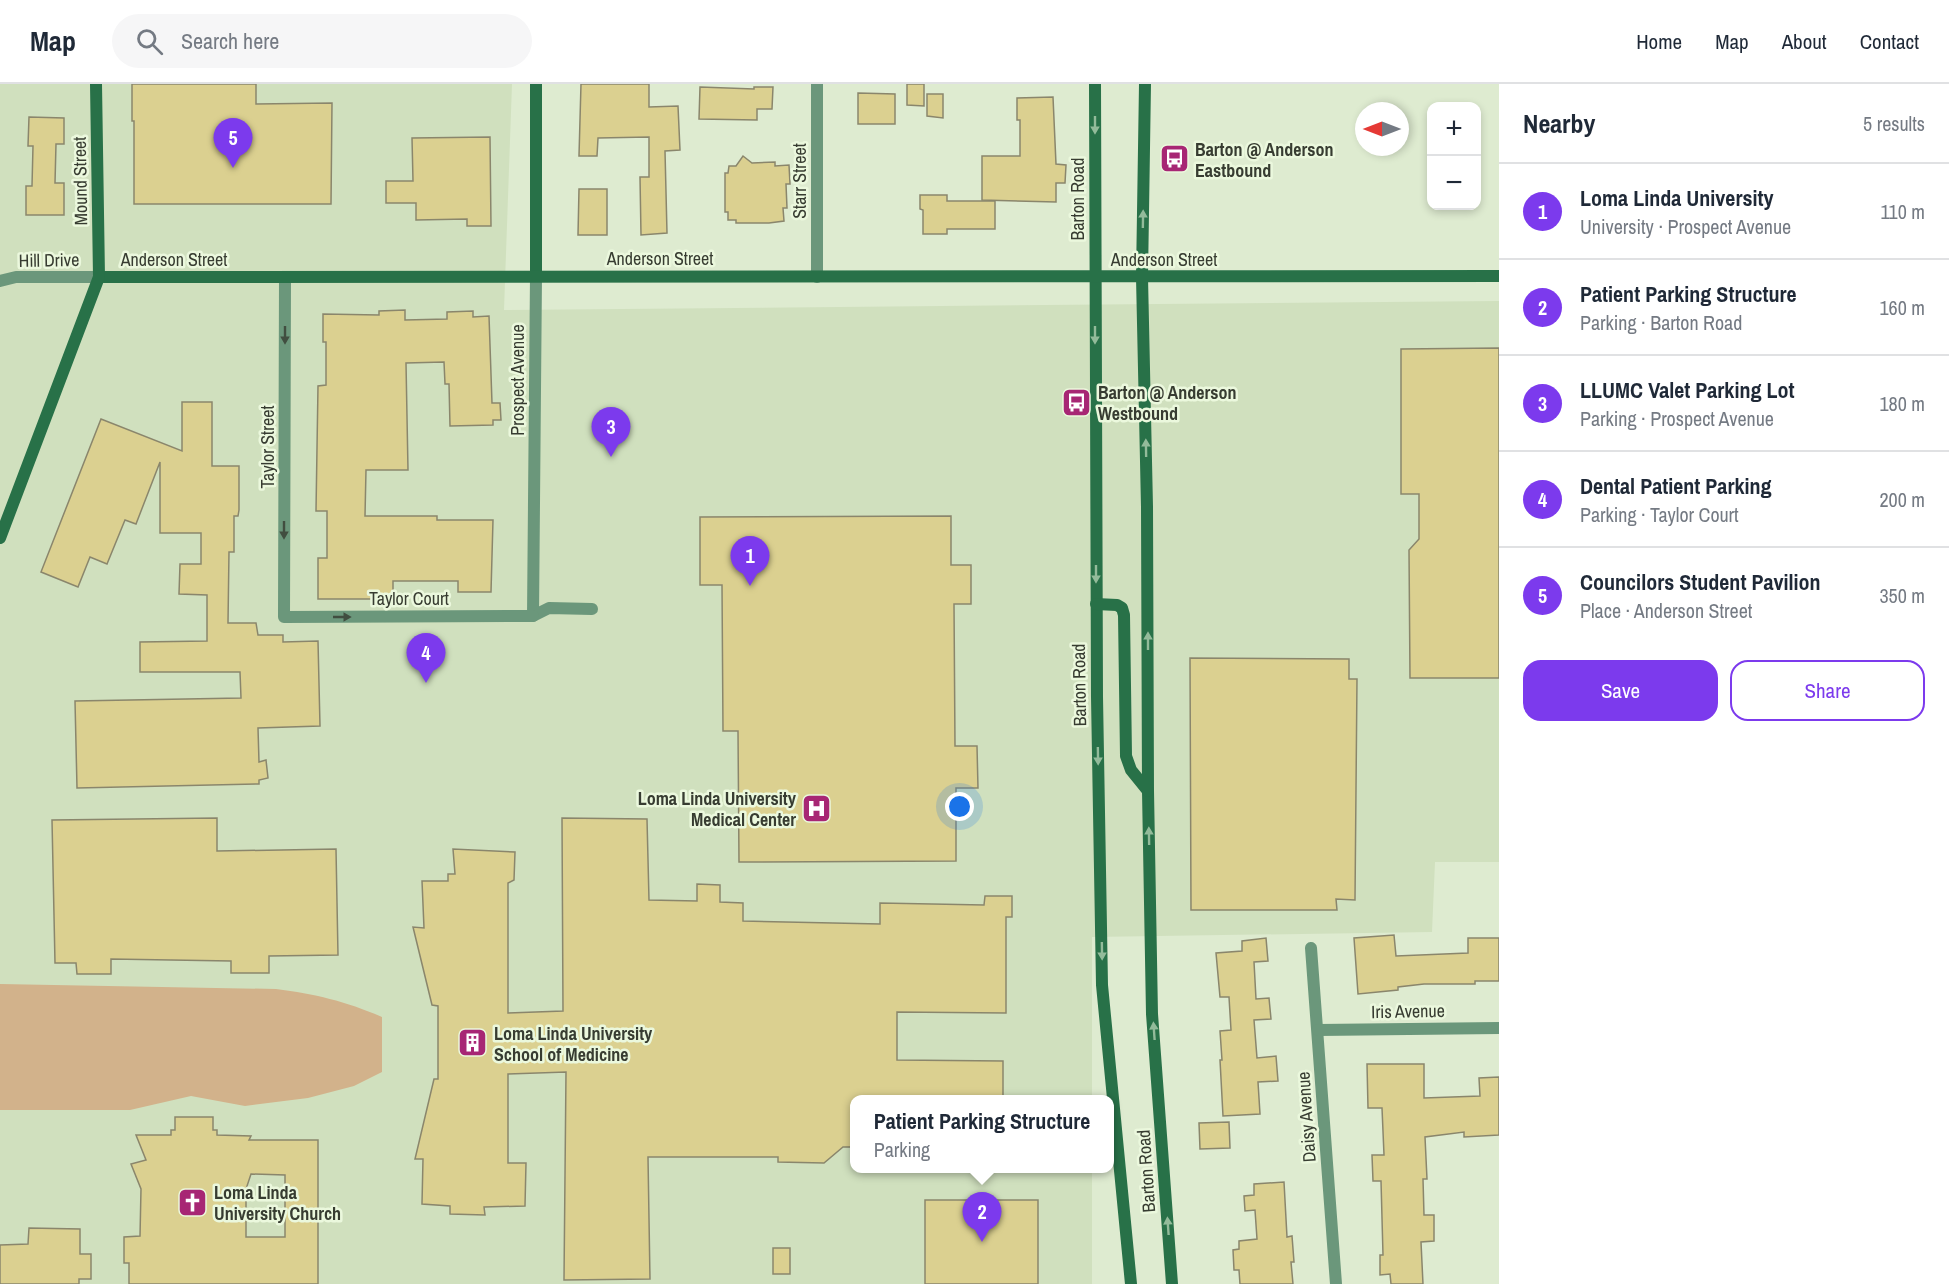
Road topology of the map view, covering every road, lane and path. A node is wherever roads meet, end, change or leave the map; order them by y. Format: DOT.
graph roads {
  1 [pos="96,84"];
  2 [pos="536,84"];
  3 [pos="817,84"];
  4 [pos="1095,84"];
  5 [pos="1145,84"];
  6 [pos="536,276"];
  7 [pos="1499,276"];
  8 [pos="99,277"];
  9 [pos="285,277"];
  10 [pos="817,277"];
  11 [pos="1095,277"];
  12 [pos="1142,277"];
  13 [pos="0,281"];
  14 [pos="0,538"];
  15 [pos="1096,604"];
  16 [pos="592,609"];
  17 [pos="533,616"];
  18 [pos="284,617"];
  19 [pos="1148,791"];
  20 [pos="1311,948"];
  21 [pos="1499,1028"];
  22 [pos="1318,1030"];
  23 [pos="1113,1095"];
  24 [pos="1114,1109"];
  25 [pos="1131,1284"];
  26 [pos="1173,1284"];
  27 [pos="1336,1284"];
  1 -- 8 [label="main road, Mound Street"];
  2 -- 6 [label="main road, Prospect Avenue"];
  3 -- 10 [label="street, Starr Street"];
  4 -- 11 [label="main road, Barton Road, one-way"];
  12 -- 5 [label="main road, Barton Road, one-way"];
  6 -- 9 [label="main road, Anderson Street"];
  6 -- 10 [label="main road, Anderson Street"];
  6 -- 17 [label="street, Prospect Avenue"];
  7 -- 12 [label="main road, Anderson Street"];
  8 -- 9 [label="main road, Anderson Street"];
  8 -- 13 [label="street, Hill Drive"];
  8 -- 14 [label="main road, Anderson Street"];
  9 -- 18 [label="street, Taylor Street, one-way"];
  10 -- 11 [label="main road, Anderson Street"];
  11 -- 12 [label="main road, Anderson Street"];
  11 -- 15 [label="main road, Barton Road, one-way"];
  19 -- 12 [label="main road, Barton Road, one-way"];
  15 -- 19 [label="main road"];
  15 -- 23 [label="main road, Barton Road, one-way"];
  16 -- 17 [label="street"];
  18 -- 17 [label="street, Taylor Court, one-way"];
  26 -- 19 [label="main road, Barton Road, one-way"];
  20 -- 22 [label="street, Daisy Avenue"];
  21 -- 22 [label="street, Iris Avenue"];
  22 -- 27 [label="street, Daisy Avenue"];
  24 -- 25 [label="main road, Barton Road, one-way"];
}
